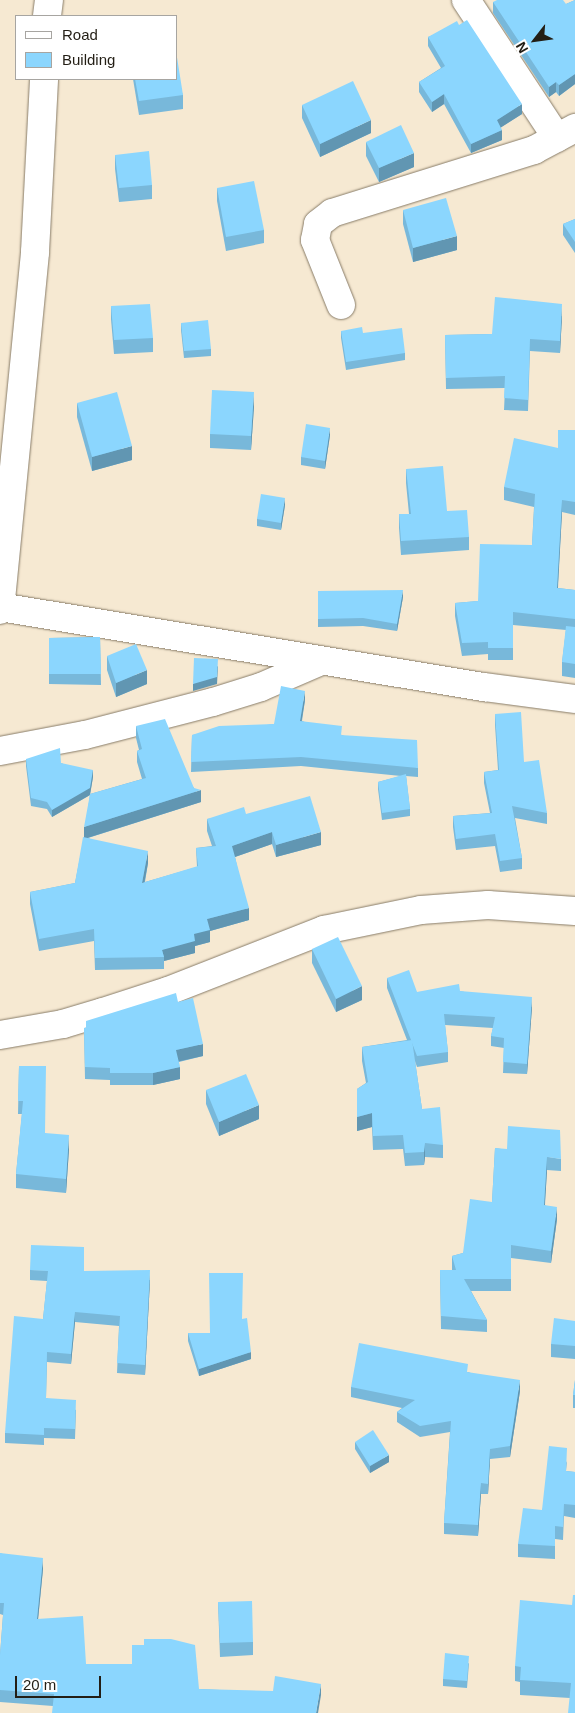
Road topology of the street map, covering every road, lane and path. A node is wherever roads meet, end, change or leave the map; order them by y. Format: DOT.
graph roads {
  1 [pos="49,0"];
  2 [pos="466,0"];
  3 [pos="48,15"];
  4 [pos="44,80"];
  5 [pos="566,133"];
  6 [pos="341,304"];
  7 [pos="0,608"];
  8 [pos="321,661"];
  9 [pos="575,699"];
  10 [pos="0,751"];
  11 [pos="575,911"];
  12 [pos="0,1035"];
  1 -- 3 [label="street"];
  2 -- 5 [label="street"];
  4 -- 7 [label="street"];
  5 -- 6 [label="street"];
  7 -- 8 [label="street"];
  8 -- 9 [label="street"];
  8 -- 10 [label="street"];
  11 -- 12 [label="street"];
}
